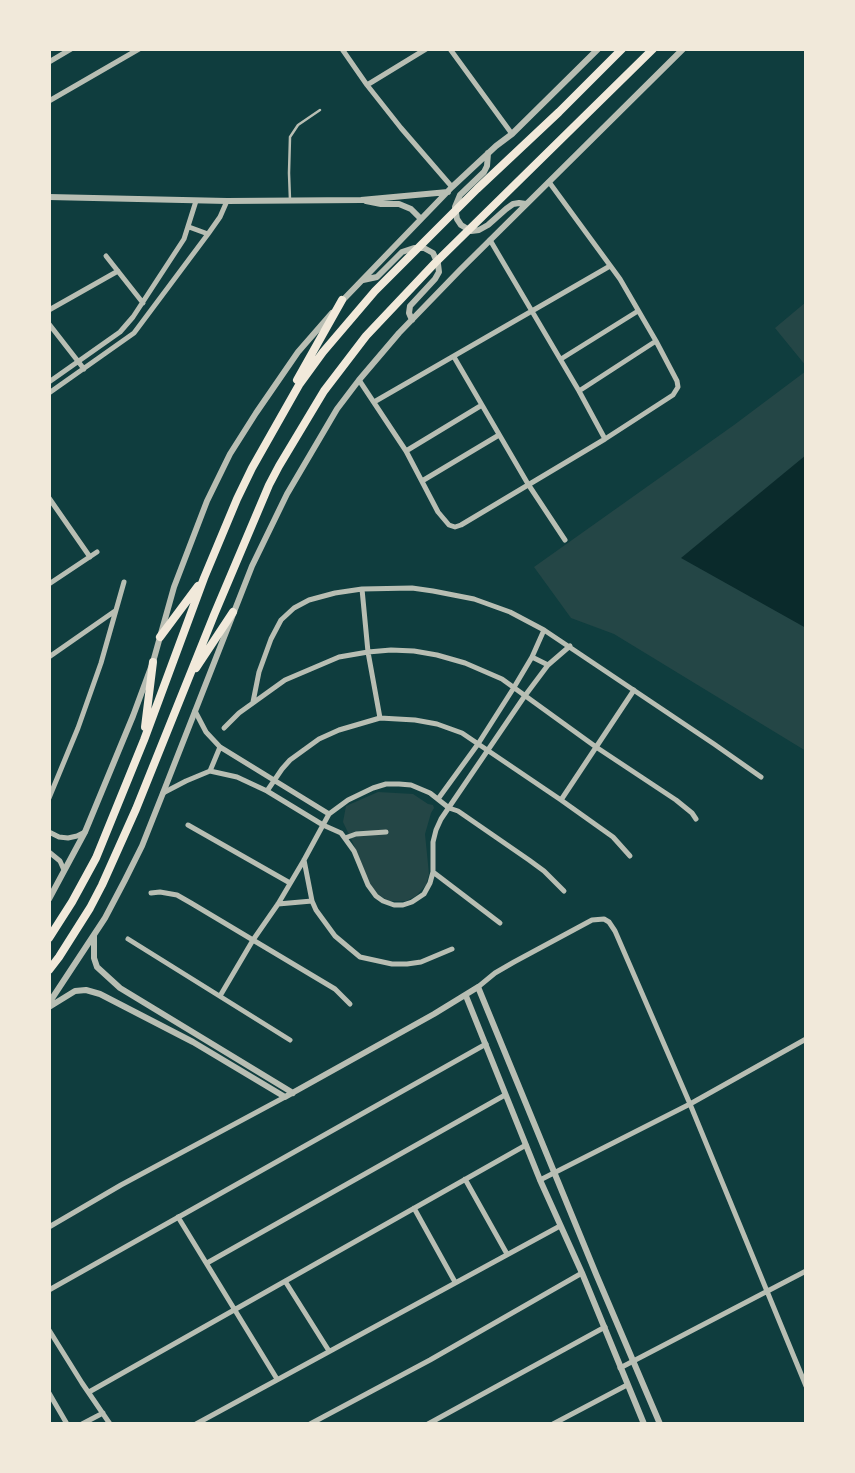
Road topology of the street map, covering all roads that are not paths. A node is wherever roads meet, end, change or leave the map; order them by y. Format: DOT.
graph roads {
  1 [pos="71,49"];
  2 [pos="139,49"];
  3 [pos="342,49"];
  4 [pos="426,49"];
  5 [pos="450,49"];
  6 [pos="597,49"];
  7 [pos="622,49"];
  8 [pos="653,49"];
  9 [pos="683,49"];
  10 [pos="49,62"];
  11 [pos="367,85"];
  12 [pos="49,101"];
  13 [pos="320,110"];
  14 [pos="512,134"];
  15 [pos="488,153"];
  16 [pos="549,182"];
  17 [pos="450,189"];
  18 [pos="49,197"];
  19 [pos="290,200"];
  20 [pos="361,200"];
  21 [pos="196,201"];
  22 [pos="227,201"];
  23 [pos="526,204"];
  24 [pos="421,219"];
  25 [pos="189,227"];
  26 [pos="208,234"];
  27 [pos="490,240"];
  28 [pos="106,257"];
  29 [pos="610,266"];
  30 [pos="118,271"];
  31 [pos="362,279"];
  32 [pos="342,300"];
  33 [pos="143,303"];
  34 [pos="49,310"];
  35 [pos="638,311"];
  36 [pos="532,312"];
  37 [pos="412,320"];
  38 [pos="49,324"];
  39 [pos="656,341"];
  40 [pos="454,357"];
  41 [pos="561,359"];
  42 [pos="78,361"];
  43 [pos="84,369"];
  44 [pos="359,380"];
  45 [pos="49,382"];
  46 [pos="579,391"];
  47 [pos="49,393"];
  48 [pos="374,402"];
  49 [pos="482,405"];
  50 [pos="275,428"];
  51 [pos="499,435"];
  52 [pos="605,439"];
  53 [pos="406,451"];
  54 [pos="422,481"];
  55 [pos="528,484"];
  56 [pos="49,498"];
  57 [pos="565,540"];
  58 [pos="97,552"];
  59 [pos="90,557"];
  60 [pos="204,578"];
  61 [pos="124,582"];
  62 [pos="49,584"];
  63 [pos="362,589"];
  64 [pos="115,611"];
  65 [pos="233,612"];
  66 [pos="544,630"];
  67 [pos="160,637"];
  68 [pos="570,646"];
  69 [pos="368,652"];
  70 [pos="49,657"];
  71 [pos="532,657"];
  72 [pos="153,662"];
  73 [pos="548,665"];
  74 [pos="187,682"];
  75 [pos="513,689"];
  76 [pos="634,690"];
  77 [pos="524,697"];
  78 [pos="253,702"];
  79 [pos="195,711"];
  80 [pos="380,718"];
  81 [pos="224,727"];
  82 [pos="144,740"];
  83 [pos="478,744"];
  84 [pos="220,747"];
  85 [pos="597,747"];
  86 [pos="488,751"];
  87 [pos="210,771"];
  88 [pos="761,777"];
  89 [pos="274,780"];
  90 [pos="267,791"];
  91 [pos="163,793"];
  92 [pos="49,798"];
  93 [pos="438,799"];
  94 [pos="561,800"];
  95 [pos="449,808"];
  96 [pos="329,814"];
  97 [pos="696,819"];
  98 [pos="188,825"];
  99 [pos="323,825"];
  100 [pos="49,832"];
  101 [pos="85,832"];
  102 [pos="386,832"];
  103 [pos="345,838"];
  104 [pos="49,852"];
  105 [pos="630,856"];
  106 [pos="304,860"];
  107 [pos="64,872"];
  108 [pos="433,872"];
  109 [pos="290,883"];
  110 [pos="564,891"];
  111 [pos="151,893"];
  112 [pos="49,899"];
  113 [pos="312,901"];
  114 [pos="278,904"];
  115 [pos="500,923"];
  116 [pos="94,934"];
  117 [pos="49,938"];
  118 [pos="128,939"];
  119 [pos="253,940"];
  120 [pos="452,949"];
  121 [pos="49,970"];
  122 [pos="478,987"];
  123 [pos="220,996"];
  124 [pos="466,996"];
  125 [pos="350,1004"];
  126 [pos="49,1005"];
  127 [pos="806,1039"];
  128 [pos="290,1040"];
  129 [pos="485,1044"];
  130 [pos="293,1093"];
  131 [pos="505,1095"];
  132 [pos="285,1097"];
  133 [pos="690,1104"];
  134 [pos="526,1145"];
  135 [pos="555,1173"];
  136 [pos="466,1179"];
  137 [pos="540,1180"];
  138 [pos="414,1208"];
  139 [pos="178,1217"];
  140 [pos="560,1226"];
  141 [pos="49,1227"];
  142 [pos="507,1254"];
  143 [pos="208,1263"];
  144 [pos="806,1270"];
  145 [pos="582,1273"];
  146 [pos="285,1281"];
  147 [pos="455,1282"];
  148 [pos="49,1290"];
  149 [pos="767,1292"];
  150 [pos="235,1310"];
  151 [pos="604,1327"];
  152 [pos="49,1330"];
  153 [pos="329,1351"];
  154 [pos="633,1362"];
  155 [pos="620,1368"];
  156 [pos="277,1379"];
  157 [pos="627,1385"];
  158 [pos="806,1386"];
  159 [pos="89,1392"];
  160 [pos="49,1393"];
  161 [pos="103,1413"];
  162 [pos="68,1424"];
  163 [pos="82,1424"];
  164 [pos="110,1424"];
  165 [pos="196,1424"];
  166 [pos="310,1424"];
  167 [pos="428,1424"];
  168 [pos="553,1424"];
  169 [pos="644,1424"];
  170 [pos="660,1424"];
  1 -- 10 [label="street"];
  2 -- 12 [label="street"];
  3 -- 11 [label="street"];
  4 -- 11 [label="street"];
  5 -- 14 [label="street"];
  6 -- 14 [label="street"];
  7 -- 50 [label="main road"];
  8 -- 74 [label="main road"];
  9 -- 16 [label="street"];
  11 -- 17 [label="street"];
  13 -- 19 [label="lane"];
  14 -- 15 [label="street"];
  15 -- 17 [label="street"];
  15 -- 23 [label="street"];
  16 -- 23 [label="street"];
  16 -- 29 [label="street"];
  17 -- 20 [label="street"];
  17 -- 24 [label="street"];
  18 -- 21 [label="street"];
  19 -- 20 [label="street"];
  19 -- 22 [label="street"];
  20 -- 24 [label="street"];
  21 -- 22 [label="street"];
  21 -- 25 [label="street"];
  22 -- 26 [label="street"];
  23 -- 27 [label="street"];
  24 -- 31 [label="street"];
  25 -- 26 [label="street"];
  25 -- 33 [label="street"];
  26 -- 43 [label="street"];
  27 -- 36 [label="street"];
  27 -- 37 [label="street"];
  28 -- 30 [label="street"];
  29 -- 35 [label="street"];
  29 -- 36 [label="street"];
  30 -- 33 [label="street"];
  30 -- 34 [label="street"];
  31 -- 32 [label="street"];
  31 -- 37 [label="street"];
  32 -- 50 [label="main road"];
  32 -- 67 [label="street"];
  33 -- 42 [label="street"];
  35 -- 39 [label="street"];
  35 -- 41 [label="street"];
  36 -- 40 [label="street"];
  36 -- 41 [label="street"];
  37 -- 44 [label="street"];
  38 -- 42 [label="street"];
  39 -- 46 [label="street"];
  39 -- 52 [label="street"];
  40 -- 48 [label="street"];
  40 -- 49 [label="street"];
  41 -- 46 [label="street"];
  42 -- 43 [label="street"];
  42 -- 45 [label="street"];
  43 -- 47 [label="street"];
  44 -- 48 [label="street"];
  44 -- 65 [label="street"];
  46 -- 52 [label="street"];
  48 -- 53 [label="street"];
  49 -- 51 [label="street"];
  49 -- 53 [label="street"];
  50 -- 60 [label="main road"];
  51 -- 54 [label="street"];
  51 -- 55 [label="street"];
  52 -- 55 [label="street"];
  53 -- 54 [label="street"];
  54 -- 55 [label="street"];
  55 -- 57 [label="street"];
  56 -- 59 [label="street"];
  58 -- 59 [label="street"];
  59 -- 62 [label="street"];
  60 -- 67 [label="main road"];
  60 -- 82 [label="main road"];
  61 -- 64 [label="street"];
  63 -- 66 [label="street"];
  63 -- 69 [label="street"];
  63 -- 78 [label="street"];
  64 -- 70 [label="street"];
  64 -- 92 [label="street"];
  65 -- 74 [label="main road"];
  65 -- 79 [label="street"];
  66 -- 68 [label="street"];
  66 -- 71 [label="street"];
  67 -- 72 [label="street"];
  68 -- 73 [label="street"];
  68 -- 76 [label="street"];
  69 -- 75 [label="street"];
  69 -- 78 [label="street"];
  69 -- 80 [label="street"];
  71 -- 73 [label="street"];
  71 -- 75 [label="street"];
  72 -- 82 [label="main road"];
  72 -- 101 [label="street"];
  73 -- 77 [label="street"];
  74 -- 121 [label="main road"];
  75 -- 77 [label="street"];
  75 -- 83 [label="street"];
  76 -- 85 [label="street"];
  76 -- 88 [label="street"];
  77 -- 85 [label="street"];
  77 -- 86 [label="street"];
  78 -- 81 [label="street"];
  79 -- 84 [label="street"];
  79 -- 91 [label="street"];
  80 -- 83 [label="street"];
  80 -- 89 [label="street"];
  82 -- 117 [label="main road"];
  83 -- 86 [label="street"];
  83 -- 93 [label="street"];
  84 -- 87 [label="street"];
  84 -- 89 [label="street"];
  85 -- 94 [label="street"];
  85 -- 97 [label="street"];
  86 -- 94 [label="street"];
  86 -- 95 [label="street"];
  87 -- 90 [label="street"];
  87 -- 91 [label="street"];
  89 -- 90 [label="street"];
  89 -- 96 [label="street"];
  90 -- 99 [label="street"];
  91 -- 116 [label="street"];
  93 -- 95 [label="street"];
  93 -- 96 [label="street"];
  94 -- 105 [label="street"];
  95 -- 108 [label="street"];
  95 -- 110 [label="street"];
  96 -- 99 [label="street"];
  98 -- 109 [label="street"];
  99 -- 103 [label="street"];
  99 -- 106 [label="street"];
  100 -- 101 [label="street"];
  101 -- 107 [label="street"];
  102 -- 103 [label="street"];
  103 -- 108 [label="street"];
  104 -- 107 [label="street"];
  106 -- 109 [label="street"];
  106 -- 113 [label="street"];
  107 -- 112 [label="street"];
  108 -- 115 [label="street"];
  109 -- 114 [label="street"];
  111 -- 119 [label="street"];
  113 -- 114 [label="street"];
  113 -- 120 [label="street"];
  114 -- 119 [label="street"];
  116 -- 126 [label="street"];
  116 -- 130 [label="street"];
  118 -- 123 [label="street"];
  119 -- 123 [label="street"];
  119 -- 125 [label="street"];
  122 -- 124 [label="street"];
  122 -- 133 [label="street"];
  122 -- 135 [label="street"];
  123 -- 128 [label="street"];
  124 -- 129 [label="street"];
  124 -- 130 [label="street"];
  126 -- 132 [label="street"];
  127 -- 133 [label="street"];
  129 -- 131 [label="street"];
  129 -- 139 [label="street"];
  130 -- 132 [label="street"];
  131 -- 134 [label="street"];
  131 -- 143 [label="street"];
  132 -- 141 [label="street"];
  133 -- 135 [label="street"];
  133 -- 149 [label="street"];
  134 -- 136 [label="street"];
  134 -- 137 [label="street"];
  135 -- 137 [label="street"];
  135 -- 154 [label="street"];
  136 -- 138 [label="street"];
  136 -- 142 [label="street"];
  137 -- 140 [label="street"];
  138 -- 146 [label="street"];
  138 -- 147 [label="street"];
  139 -- 143 [label="street"];
  139 -- 148 [label="street"];
  140 -- 142 [label="street"];
  140 -- 145 [label="street"];
  142 -- 147 [label="street"];
  143 -- 150 [label="street"];
  144 -- 149 [label="street"];
  145 -- 151 [label="street"];
  145 -- 166 [label="street"];
  146 -- 150 [label="street"];
  146 -- 153 [label="street"];
  147 -- 153 [label="street"];
  149 -- 154 [label="street"];
  149 -- 158 [label="street"];
  150 -- 156 [label="street"];
  150 -- 159 [label="street"];
  151 -- 155 [label="street"];
  151 -- 167 [label="street"];
  152 -- 159 [label="street"];
  153 -- 156 [label="street"];
  154 -- 155 [label="street"];
  154 -- 170 [label="street"];
  155 -- 157 [label="street"];
  156 -- 165 [label="street"];
  157 -- 168 [label="street"];
  157 -- 169 [label="street"];
  159 -- 161 [label="street"];
  160 -- 162 [label="street"];
  161 -- 163 [label="street"];
  161 -- 164 [label="street"];
}
